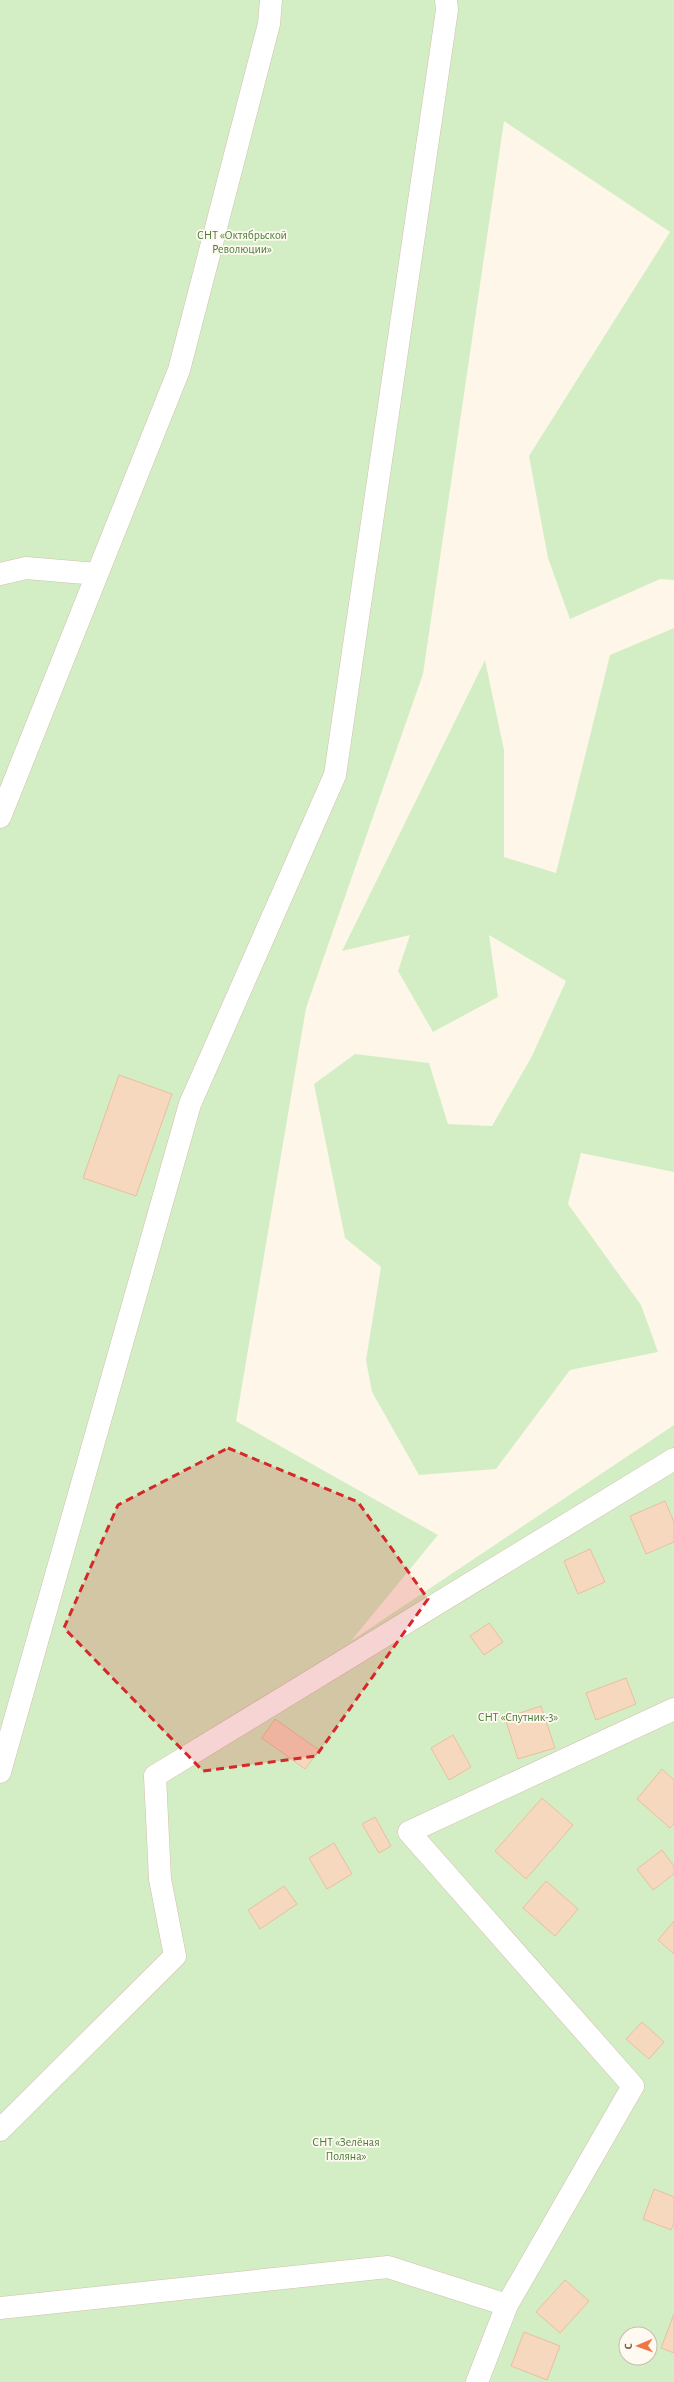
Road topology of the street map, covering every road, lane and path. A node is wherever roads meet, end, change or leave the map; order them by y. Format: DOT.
graph roads {
  1 [pos="271,0"];
  2 [pos="446,0"];
  3 [pos="0,574"];
  4 [pos="97,574"];
  5 [pos="0,817"];
  6 [pos="674,1459"];
  7 [pos="673,1711"];
  8 [pos="0,1772"];
  9 [pos="0,2130"];
  10 [pos="508,2305"];
  11 [pos="0,2308"];
  12 [pos="476,2382"];
  1 -- 4 [label="street"];
  2 -- 8 [label="street"];
  3 -- 4 [label="street"];
  4 -- 5 [label="street"];
  6 -- 9 [label="street"];
  7 -- 10 [label="street"];
  10 -- 11 [label="street"];
  10 -- 12 [label="street"];
}
